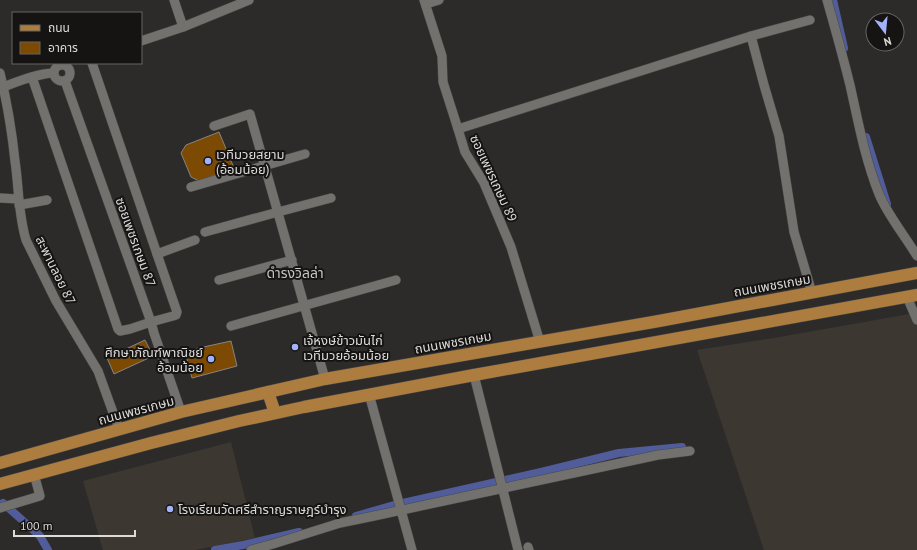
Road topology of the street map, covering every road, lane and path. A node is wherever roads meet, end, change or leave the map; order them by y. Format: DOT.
graph roads {
  1 [pos="174,0"];
  2 [pos="249,0"];
  3 [pos="439,0"];
  4 [pos="827,0"];
  5 [pos="425,2"];
  6 [pos="810,20"];
  7 [pos="184,27"];
  8 [pos="751,36"];
  9 [pos="142,41"];
  10 [pos="92,64"];
  11 [pos="71,65"];
  12 [pos="0,73"];
  13 [pos="53,73"];
  14 [pos="32,77"];
  15 [pos="65,81"];
  16 [pos="2,87"];
  17 [pos="214,126"];
  18 [pos="458,130"];
  19 [pos="305,154"];
  20 [pos="265,165"];
  21 [pos="191,187"];
  22 [pos="0,198"];
  23 [pos="331,198"];
  24 [pos="47,200"];
  25 [pos="18,202"];
  26 [pos="278,212"];
  27 [pos="205,232"];
  28 [pos="195,240"];
  29 [pos="157,254"];
  30 [pos="917,256"];
  31 [pos="292,260"];
  32 [pos="917,273"];
  33 [pos="219,280"];
  34 [pos="396,280"];
  35 [pos="812,292"];
  36 [pos="912,296"];
  37 [pos="304,306"];
  38 [pos="917,320"];
  39 [pos="151,322"];
  40 [pos="231,326"];
  41 [pos="540,342"];
  42 [pos="474,375"];
  43 [pos="325,379"];
  44 [pos="268,392"];
  45 [pos="369,394"];
  46 [pos="275,413"];
  47 [pos="144,422"];
  48 [pos="185,423"];
  49 [pos="119,429"];
  50 [pos="151,443"];
  51 [pos="690,451"];
  52 [pos="0,463"];
  53 [pos="34,474"];
  54 [pos="0,484"];
  55 [pos="502,484"];
  56 [pos="401,506"];
  57 [pos="0,508"];
  58 [pos="251,550"];
  59 [pos="412,550"];
  60 [pos="518,550"];
  1 -- 7 [label="street"];
  2 -- 7 [label="street"];
  3 -- 5 [label="street"];
  4 -- 30 [label="street"];
  5 -- 18 [label="street, ซอยเพชรเกษม 89"];
  6 -- 8 [label="street"];
  7 -- 9 [label="street"];
  8 -- 18 [label="street"];
  8 -- 35 [label="street"];
  10 -- 29 [label="street"];
  11 -- 13 [label="street"];
  11 -- 15 [label="street"];
  12 -- 16 [label="street, สะพานลอย 87"];
  13 -- 14 [label="street"];
  13 -- 15 [label="street"];
  14 -- 16 [label="street"];
  14 -- 39 [label="street"];
  15 -- 39 [label="street, ซอยเพชรเกษม 87"];
  16 -- 25 [label="street, สะพานลอย 87"];
  17 -- 20 [label="street"];
  18 -- 41 [label="street, ซอยเพชรเกษม 89"];
  19 -- 20 [label="street"];
  20 -- 21 [label="street"];
  20 -- 26 [label="street"];
  22 -- 25 [label="street"];
  23 -- 26 [label="street"];
  24 -- 25 [label="street"];
  25 -- 49 [label="street, สะพานลอย 87"];
  26 -- 27 [label="street"];
  26 -- 31 [label="street"];
  28 -- 29 [label="street"];
  29 -- 39 [label="street"];
  31 -- 33 [label="street"];
  31 -- 37 [label="street"];
  32 -- 35 [label="main road, ถนนเพชรเกษม"];
  34 -- 37 [label="street"];
  35 -- 41 [label="main road, ถนนเพชรเกษม"];
  36 -- 38 [label="street"];
  36 -- 42 [label="main road, ถนนเพชรเกษม"];
  37 -- 40 [label="street"];
  37 -- 43 [label="street"];
  39 -- 48 [label="street, ซอยเพชรเกษม 87"];
  41 -- 43 [label="main road, ถนนเพชรเกษม"];
  42 -- 45 [label="main road, ถนนเพชรเกษม"];
  42 -- 55 [label="street"];
  43 -- 44 [label="main road, ถนนเพชรเกษม"];
  44 -- 46 [label="main road"];
  44 -- 48 [label="main road, ถนนเพชรเกษม"];
  45 -- 46 [label="main road, ถนนเพชรเกษม"];
  45 -- 56 [label="street"];
  46 -- 48 [label="main road, ถนนเพชรเกษม"];
  47 -- 48 [label="main road, ถนนเพชรเกษม"];
  47 -- 49 [label="main road, ถนนเพชรเกษม"];
  47 -- 50 [label="main road"];
  48 -- 50 [label="main road, ถนนเพชรเกษม"];
  49 -- 52 [label="main road, ถนนเพชรเกษม"];
  50 -- 53 [label="main road, ถนนเพชรเกษม"];
  51 -- 55 [label="street"];
  53 -- 54 [label="main road, ถนนเพชรเกษม"];
  53 -- 57 [label="street"];
  55 -- 56 [label="street"];
  55 -- 60 [label="street"];
  56 -- 58 [label="street"];
  56 -- 59 [label="street"];
}
